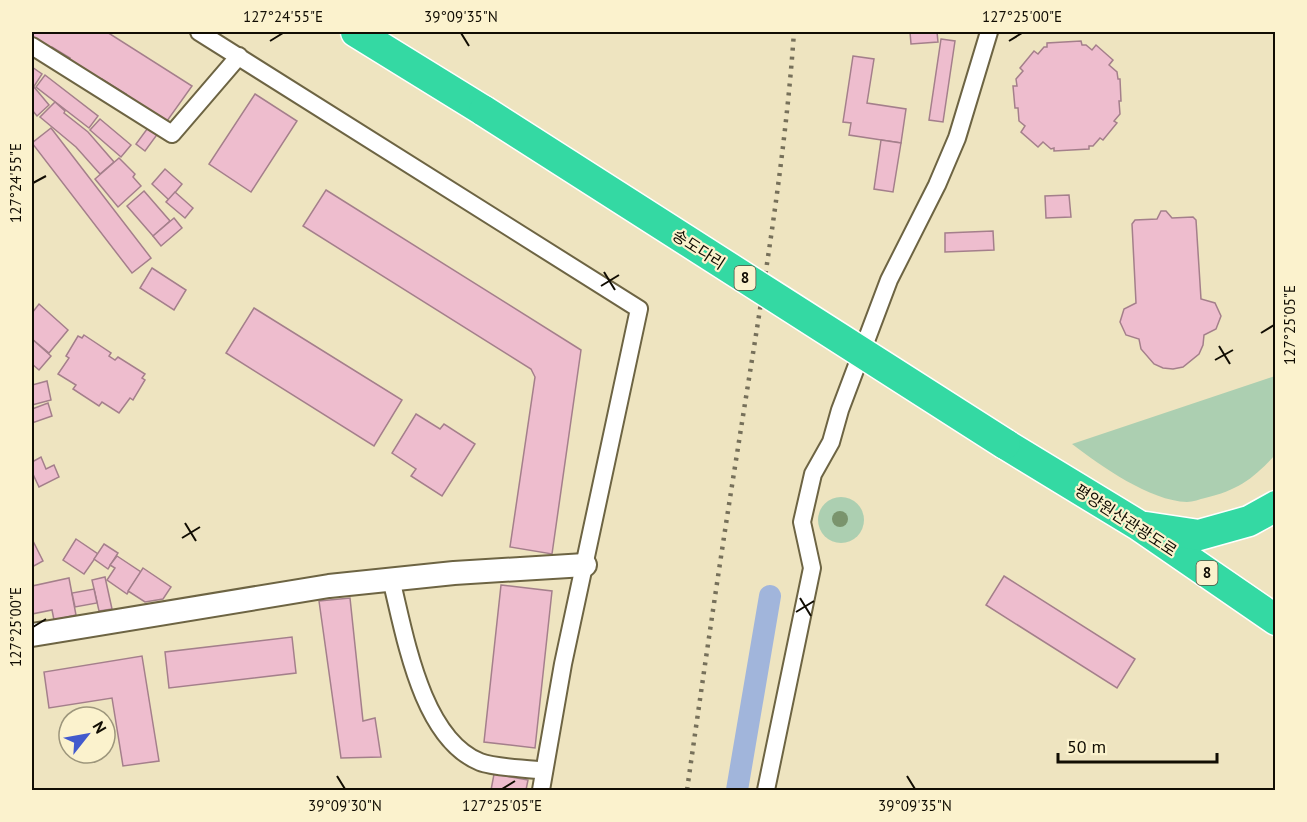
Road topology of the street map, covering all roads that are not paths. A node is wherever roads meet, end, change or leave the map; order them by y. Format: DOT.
graph roads {
  1 [pos="200,32"];
  2 [pos="356,32"];
  3 [pos="989,32"];
  4 [pos="32,46"];
  5 [pos="239,56"];
  6 [pos="1005,444"];
  7 [pos="1275,506"];
  8 [pos="1138,525"];
  9 [pos="585,565"];
  10 [pos="391,579"];
  11 [pos="1275,620"];
  12 [pos="32,635"];
  13 [pos="544,771"];
  14 [pos="541,790"];
  15 [pos="766,790"];
  1 -- 5 [label="street"];
  2 -- 6 [label="highway, 송도다리 / 8, bridge"];
  3 -- 15 [label="street"];
  4 -- 5 [label="street"];
  5 -- 9 [label="street"];
  6 -- 8 [label="highway, 평양원산관광도로 / 8"];
  7 -- 8 [label="highway, 8"];
  8 -- 11 [label="highway, 평양원산관광도로 / 8"];
  9 -- 10 [label="street"];
  9 -- 13 [label="street"];
  10 -- 12 [label="street"];
  10 -- 13 [label="street"];
  13 -- 14 [label="street"];
}
